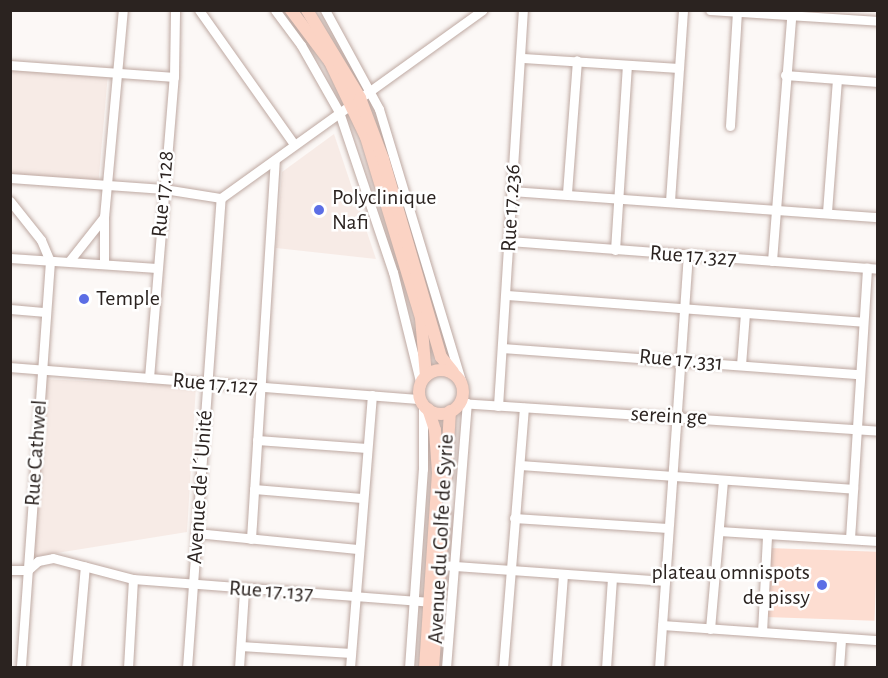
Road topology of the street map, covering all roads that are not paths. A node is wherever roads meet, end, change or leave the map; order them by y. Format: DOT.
graph roads {
  1 [pos="123,10"];
  2 [pos="175,10"];
  3 [pos="199,10"];
  4 [pos="275,10"];
  5 [pos="291,10"];
  6 [pos="307,10"];
  7 [pos="325,10"];
  8 [pos="483,10"];
  9 [pos="523,10"];
  10 [pos="683,10"];
  11 [pos="710,10"];
  12 [pos="737,12"];
  13 [pos="791,17"];
  14 [pos="878,21"];
  15 [pos="523,58"];
  16 [pos="577,60"];
  17 [pos="10,65"];
  18 [pos="627,65"];
  19 [pos="679,68"];
  20 [pos="116,73"];
  21 [pos="785,75"];
  22 [pos="174,77"];
  23 [pos="837,80"];
  24 [pos="878,82"];
  25 [pos="361,97"];
  26 [pos="339,112"];
  27 [pos="730,126"];
  28 [pos="294,144"];
  29 [pos="275,161"];
  30 [pos="10,178"];
  31 [pos="107,185"];
  32 [pos="164,189"];
  33 [pos="511,191"];
  34 [pos="567,193"];
  35 [pos="221,198"];
  36 [pos="618,198"];
  37 [pos="670,201"];
  38 [pos="12,204"];
  39 [pos="774,208"];
  40 [pos="827,212"];
  41 [pos="104,217"];
  42 [pos="878,217"];
  43 [pos="509,241"];
  44 [pos="615,250"];
  45 [pos="688,256"];
  46 [pos="10,258"];
  47 [pos="70,260"];
  48 [pos="50,261"];
  49 [pos="772,261"];
  50 [pos="104,263"];
  51 [pos="157,268"];
  52 [pos="867,268"];
  53 [pos="878,269"];
  54 [pos="507,295"];
  55 [pos="10,309"];
  56 [pos="685,310"];
  57 [pos="46,312"];
  58 [pos="745,313"];
  59 [pos="863,322"];
  60 [pos="502,348"];
  61 [pos="681,360"];
  62 [pos="741,365"];
  63 [pos="10,368"];
  64 [pos="42,370"];
  65 [pos="859,374"];
  66 [pos="457,376"];
  67 [pos="149,378"];
  68 [pos="423,381"];
  69 [pos="207,382"];
  70 [pos="261,388"];
  71 [pos="372,395"];
  72 [pos="464,403"];
  73 [pos="424,404"];
  74 [pos="498,406"];
  75 [pos="524,408"];
  76 [pos="450,411"];
  77 [pos="676,417"];
  78 [pos="856,430"];
  79 [pos="878,431"];
  80 [pos="257,440"];
  81 [pos="367,448"];
  82 [pos="521,465"];
  83 [pos="672,477"];
  84 [pos="723,481"];
  85 [pos="254,489"];
  86 [pos="853,489"];
  87 [pos="362,498"];
  88 [pos="514,518"];
  89 [pos="668,528"];
  90 [pos="719,531"];
  91 [pos="196,533"];
  92 [pos="767,536"];
  93 [pos="251,539"];
  94 [pos="850,539"];
  95 [pos="878,541"];
  96 [pos="357,549"];
  97 [pos="442,565"];
  98 [pos="85,566"];
  99 [pos="456,566"];
  100 [pos="10,570"];
  101 [pos="28,570"];
  102 [pos="511,570"];
  103 [pos="563,575"];
  104 [pos="612,578"];
  105 [pos="133,579"];
  106 [pos="664,581"];
  107 [pos="194,585"];
  108 [pos="244,590"];
  109 [pos="355,597"];
  110 [pos="415,601"];
  111 [pos="430,602"];
  112 [pos="662,626"];
  113 [pos="710,629"];
  114 [pos="762,632"];
  115 [pos="842,638"];
  116 [pos="878,640"];
  117 [pos="241,646"];
  118 [pos="351,653"];
  119 [pos="21,668"];
  120 [pos="76,668"];
  121 [pos="128,668"];
  122 [pos="187,668"];
  123 [pos="240,668"];
  124 [pos="350,668"];
  125 [pos="409,668"];
  126 [pos="425,668"];
  127 [pos="433,668"];
  128 [pos="446,668"];
  129 [pos="504,668"];
  130 [pos="556,668"];
  131 [pos="606,668"];
  132 [pos="659,668"];
  133 [pos="839,668"];
  1 -- 20 [label="street"];
  2 -- 22 [label="street, Rue 17.128"];
  3 -- 28 [label="street"];
  4 -- 26 [label="street"];
  5 -- 25 [label="main road"];
  6 -- 25 [label="main road"];
  7 -- 25 [label="street"];
  8 -- 25 [label="street"];
  9 -- 15 [label="street, Rue 17.236"];
  10 -- 19 [label="street"];
  11 -- 12 [label="street"];
  12 -- 13 [label="street"];
  12 -- 27 [label="street"];
  13 -- 14 [label="street"];
  13 -- 21 [label="street"];
  15 -- 16 [label="street"];
  15 -- 33 [label="street, Rue 17.236"];
  16 -- 18 [label="street"];
  16 -- 34 [label="street"];
  17 -- 20 [label="street"];
  18 -- 19 [label="street"];
  18 -- 36 [label="street"];
  19 -- 37 [label="street"];
  20 -- 22 [label="street"];
  20 -- 31 [label="street"];
  21 -- 23 [label="street"];
  21 -- 39 [label="street"];
  22 -- 32 [label="street, Rue 17.128"];
  23 -- 24 [label="street"];
  23 -- 40 [label="street"];
  25 -- 26 [label="street"];
  25 -- 66 [label="main road"];
  25 -- 68 [label="main road"];
  26 -- 28 [label="street"];
  26 -- 68 [label="street"];
  28 -- 29 [label="street"];
  29 -- 35 [label="street"];
  29 -- 70 [label="street"];
  30 -- 31 [label="street"];
  31 -- 32 [label="street"];
  31 -- 41 [label="street"];
  32 -- 35 [label="street"];
  32 -- 51 [label="street, Rue 17.128"];
  33 -- 34 [label="street"];
  33 -- 43 [label="street, Rue 17.236"];
  34 -- 36 [label="street"];
  35 -- 69 [label="street, Avenue de l´Unité"];
  36 -- 37 [label="street"];
  36 -- 44 [label="street"];
  37 -- 39 [label="street"];
  38 -- 48 [label="street, Rue Cathwel"];
  39 -- 40 [label="street"];
  39 -- 49 [label="street"];
  40 -- 42 [label="street"];
  41 -- 47 [label="street"];
  41 -- 50 [label="street"];
  43 -- 44 [label="street, Rue 17.327"];
  43 -- 54 [label="street, Rue 17.236"];
  44 -- 45 [label="street, Rue 17.327"];
  45 -- 49 [label="street, Rue 17.327"];
  45 -- 56 [label="street"];
  46 -- 48 [label="street"];
  47 -- 48 [label="street"];
  47 -- 50 [label="street"];
  48 -- 57 [label="street, Rue Cathwel"];
  49 -- 52 [label="street, Rue 17.327"];
  50 -- 51 [label="street"];
  51 -- 67 [label="street, Rue 17.128"];
  52 -- 53 [label="street, Rue 17.327"];
  52 -- 59 [label="street"];
  54 -- 56 [label="street"];
  54 -- 60 [label="street, Rue 17.236"];
  55 -- 57 [label="street"];
  56 -- 58 [label="street"];
  56 -- 61 [label="street"];
  57 -- 64 [label="street, Rue Cathwel"];
  58 -- 59 [label="street"];
  58 -- 62 [label="street"];
  59 -- 65 [label="street"];
  60 -- 61 [label="street, Rue 17.331"];
  60 -- 74 [label="street, Rue 17.236"];
  61 -- 62 [label="street, Rue 17.331"];
  61 -- 77 [label="street"];
  62 -- 65 [label="street, Rue 17.331"];
  63 -- 64 [label="street, Rue 17.127"];
  64 -- 67 [label="street, Rue 17.127"];
  64 -- 101 [label="street, Rue Cathwel"];
  65 -- 78 [label="street"];
  66 -- 68 [label="main road"];
  66 -- 72 [label="main road"];
  67 -- 69 [label="street, Rue 17.127"];
  68 -- 73 [label="main road"];
  69 -- 70 [label="street, Rue 17.127"];
  69 -- 91 [label="street, Avenue de l´Unité"];
  70 -- 71 [label="street, Rue 17.127"];
  70 -- 80 [label="street"];
  71 -- 73 [label="street, Rue 17.127"];
  71 -- 81 [label="street"];
  72 -- 74 [label="street, serein ge"];
  72 -- 76 [label="main road"];
  72 -- 99 [label="street"];
  73 -- 76 [label="main road"];
  73 -- 110 [label="street"];
  73 -- 111 [label="main road"];
  74 -- 75 [label="street, serein ge"];
  75 -- 77 [label="street, serein ge"];
  75 -- 82 [label="street"];
  76 -- 97 [label="main road, Avenue du Golfe de Syrie"];
  77 -- 78 [label="street, serein ge"];
  77 -- 83 [label="street"];
  78 -- 79 [label="street, serein ge"];
  78 -- 86 [label="street"];
  80 -- 81 [label="street"];
  80 -- 85 [label="street"];
  81 -- 87 [label="street"];
  82 -- 83 [label="street"];
  82 -- 88 [label="street"];
  83 -- 84 [label="street"];
  83 -- 89 [label="street"];
  84 -- 86 [label="street"];
  84 -- 90 [label="street"];
  85 -- 87 [label="street"];
  85 -- 93 [label="street"];
  86 -- 94 [label="street"];
  87 -- 96 [label="street"];
  88 -- 89 [label="street"];
  88 -- 102 [label="street"];
  89 -- 106 [label="street"];
  90 -- 92 [label="street"];
  90 -- 113 [label="street"];
  91 -- 93 [label="street"];
  91 -- 107 [label="street, Avenue de l´Unité"];
  92 -- 94 [label="street"];
  92 -- 114 [label="street"];
  93 -- 96 [label="street"];
  94 -- 95 [label="street"];
  96 -- 109 [label="street"];
  97 -- 99 [label="street"];
  97 -- 127 [label="main road, Avenue du Golfe de Syrie"];
  98 -- 101 [label="street, Rue 17.137"];
  98 -- 105 [label="street, Rue 17.137"];
  98 -- 120 [label="street"];
  99 -- 102 [label="street"];
  99 -- 128 [label="street"];
  100 -- 101 [label="street, Rue 17.137"];
  101 -- 119 [label="street, Rue Cathwel"];
  102 -- 103 [label="street"];
  102 -- 129 [label="street"];
  103 -- 104 [label="street"];
  103 -- 130 [label="street"];
  104 -- 106 [label="street"];
  104 -- 131 [label="street"];
  105 -- 107 [label="street, Rue 17.137"];
  105 -- 121 [label="street"];
  106 -- 112 [label="street"];
  107 -- 108 [label="street, Rue 17.137"];
  107 -- 122 [label="street, Avenue de l´Unité"];
  108 -- 109 [label="street, Rue 17.137"];
  108 -- 117 [label="street"];
  109 -- 110 [label="street, Rue 17.137"];
  109 -- 118 [label="street"];
  110 -- 111 [label="street, Rue 17.137"];
  110 -- 125 [label="street"];
  111 -- 126 [label="main road"];
  112 -- 113 [label="street"];
  112 -- 132 [label="street"];
  113 -- 114 [label="street"];
  114 -- 115 [label="street"];
  115 -- 116 [label="street"];
  115 -- 133 [label="street"];
  117 -- 118 [label="street"];
  117 -- 123 [label="street"];
  118 -- 124 [label="street"];
}
